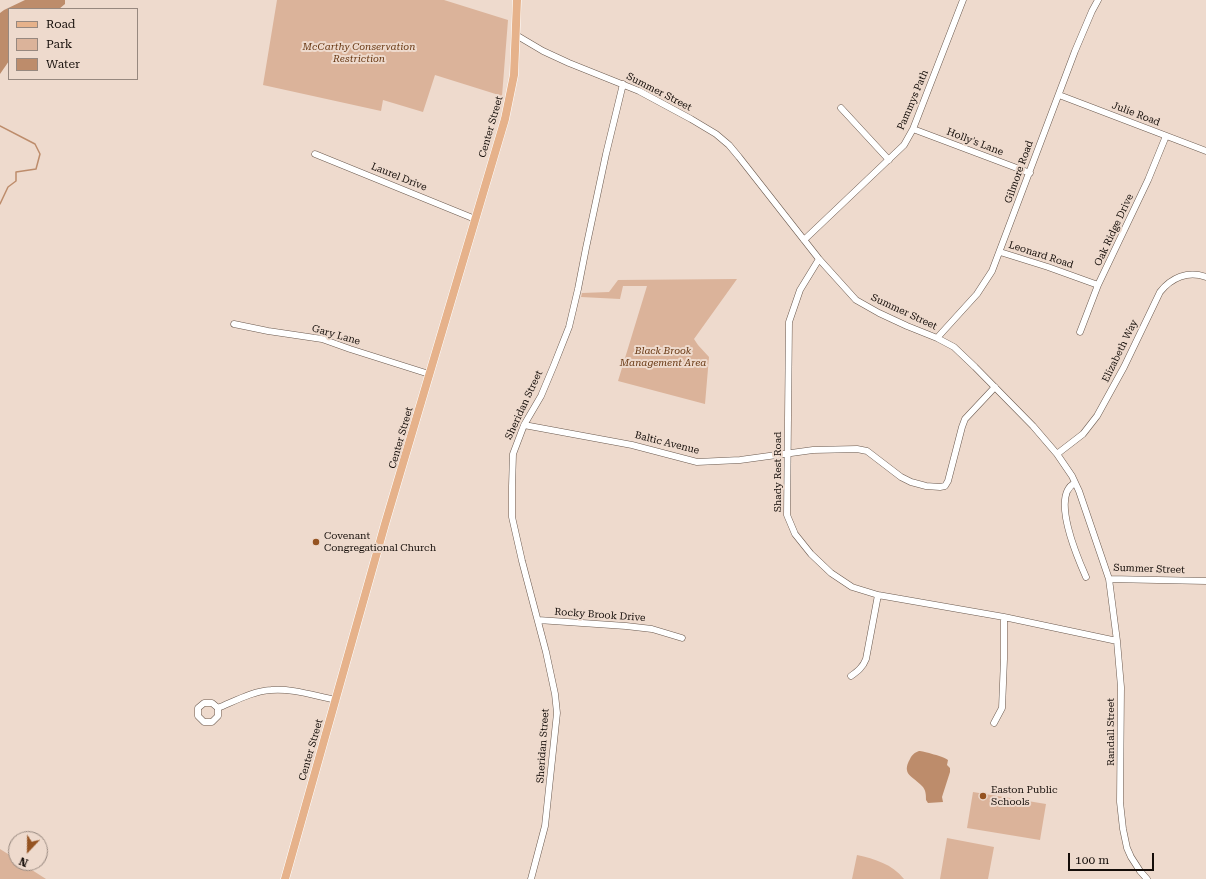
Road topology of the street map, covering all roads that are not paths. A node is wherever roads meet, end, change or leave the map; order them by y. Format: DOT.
graph roads {
  1 [pos="517,0"];
  2 [pos="963,0"];
  3 [pos="1098,0"];
  4 [pos="516,35"];
  5 [pos="623,84"];
  6 [pos="1059,95"];
  7 [pos="841,108"];
  8 [pos="913,129"];
  9 [pos="1166,136"];
  10 [pos="1206,151"];
  11 [pos="315,154"];
  12 [pos="889,160"];
  13 [pos="1030,173"];
  14 [pos="475,219"];
  15 [pos="804,240"];
  16 [pos="1000,252"];
  17 [pos="819,259"];
  18 [pos="1206,277"];
  19 [pos="1098,285"];
  20 [pos="234,324"];
  21 [pos="1080,332"];
  22 [pos="937,338"];
  23 [pos="430,374"];
  24 [pos="995,387"];
  25 [pos="524,425"];
  26 [pos="788,453"];
  27 [pos="1058,454"];
  28 [pos="1075,483"];
  29 [pos="1086,578"];
  30 [pos="1109,579"];
  31 [pos="1206,581"];
  32 [pos="878,595"];
  33 [pos="1004,617"];
  34 [pos="538,620"];
  35 [pos="682,638"];
  36 [pos="1117,641"];
  37 [pos="851,676"];
  38 [pos="336,700"];
  39 [pos="218,708"];
  40 [pos="994,724"];
  41 [pos="285,879"];
  42 [pos="531,879"];
  43 [pos="1147,879"];
  1 -- 4 [label="main road, Center Street"];
  2 -- 8 [label="street, Pammys Path"];
  3 -- 6 [label="street, Gilmore Road"];
  4 -- 5 [label="street, Summer Street"];
  4 -- 14 [label="main road, Center Street"];
  5 -- 15 [label="street, Summer Street"];
  5 -- 25 [label="street, Sheridan Street"];
  6 -- 9 [label="street, Julie Road"];
  6 -- 13 [label="street, Gilmore Road"];
  7 -- 12 [label="street"];
  8 -- 12 [label="street, Pammys Path"];
  8 -- 13 [label="street, Holly's Lane"];
  9 -- 10 [label="street, Julie Road"];
  9 -- 19 [label="street, Oak Ridge Drive"];
  11 -- 14 [label="street, Laurel Drive"];
  12 -- 15 [label="street, Pammys Path"];
  13 -- 16 [label="street, Gilmore Road"];
  14 -- 23 [label="main road, Center Street"];
  15 -- 17 [label="street, Summer Street"];
  16 -- 19 [label="street, Leonard Road"];
  16 -- 22 [label="street, Gilmore Road"];
  17 -- 22 [label="street, Summer Street"];
  17 -- 26 [label="street, Shady Rest Road"];
  18 -- 27 [label="street, Elizabeth Way"];
  19 -- 21 [label="street, Oak Ridge Drive"];
  20 -- 23 [label="street, Gary Lane"];
  22 -- 24 [label="street, Summer Street"];
  23 -- 38 [label="main road, Center Street"];
  24 -- 26 [label="street, Baltic Avenue"];
  24 -- 27 [label="street, Summer Street"];
  25 -- 26 [label="street, Baltic Avenue"];
  25 -- 34 [label="street, Sheridan Street"];
  26 -- 32 [label="street, Shady Rest Road"];
  27 -- 28 [label="street, Summer Street"];
  28 -- 29 [label="street"];
  28 -- 30 [label="street, Summer Street"];
  30 -- 31 [label="street, Summer Street"];
  30 -- 36 [label="street, Randall Street"];
  32 -- 33 [label="street, Shady Rest Road"];
  32 -- 37 [label="street"];
  33 -- 36 [label="street, Shady Rest Road"];
  33 -- 40 [label="street"];
  34 -- 35 [label="street, Rocky Brook Drive"];
  34 -- 42 [label="street, Sheridan Street"];
  36 -- 43 [label="street, Randall Street"];
  38 -- 39 [label="street"];
  38 -- 41 [label="main road, Center Street"];
}
